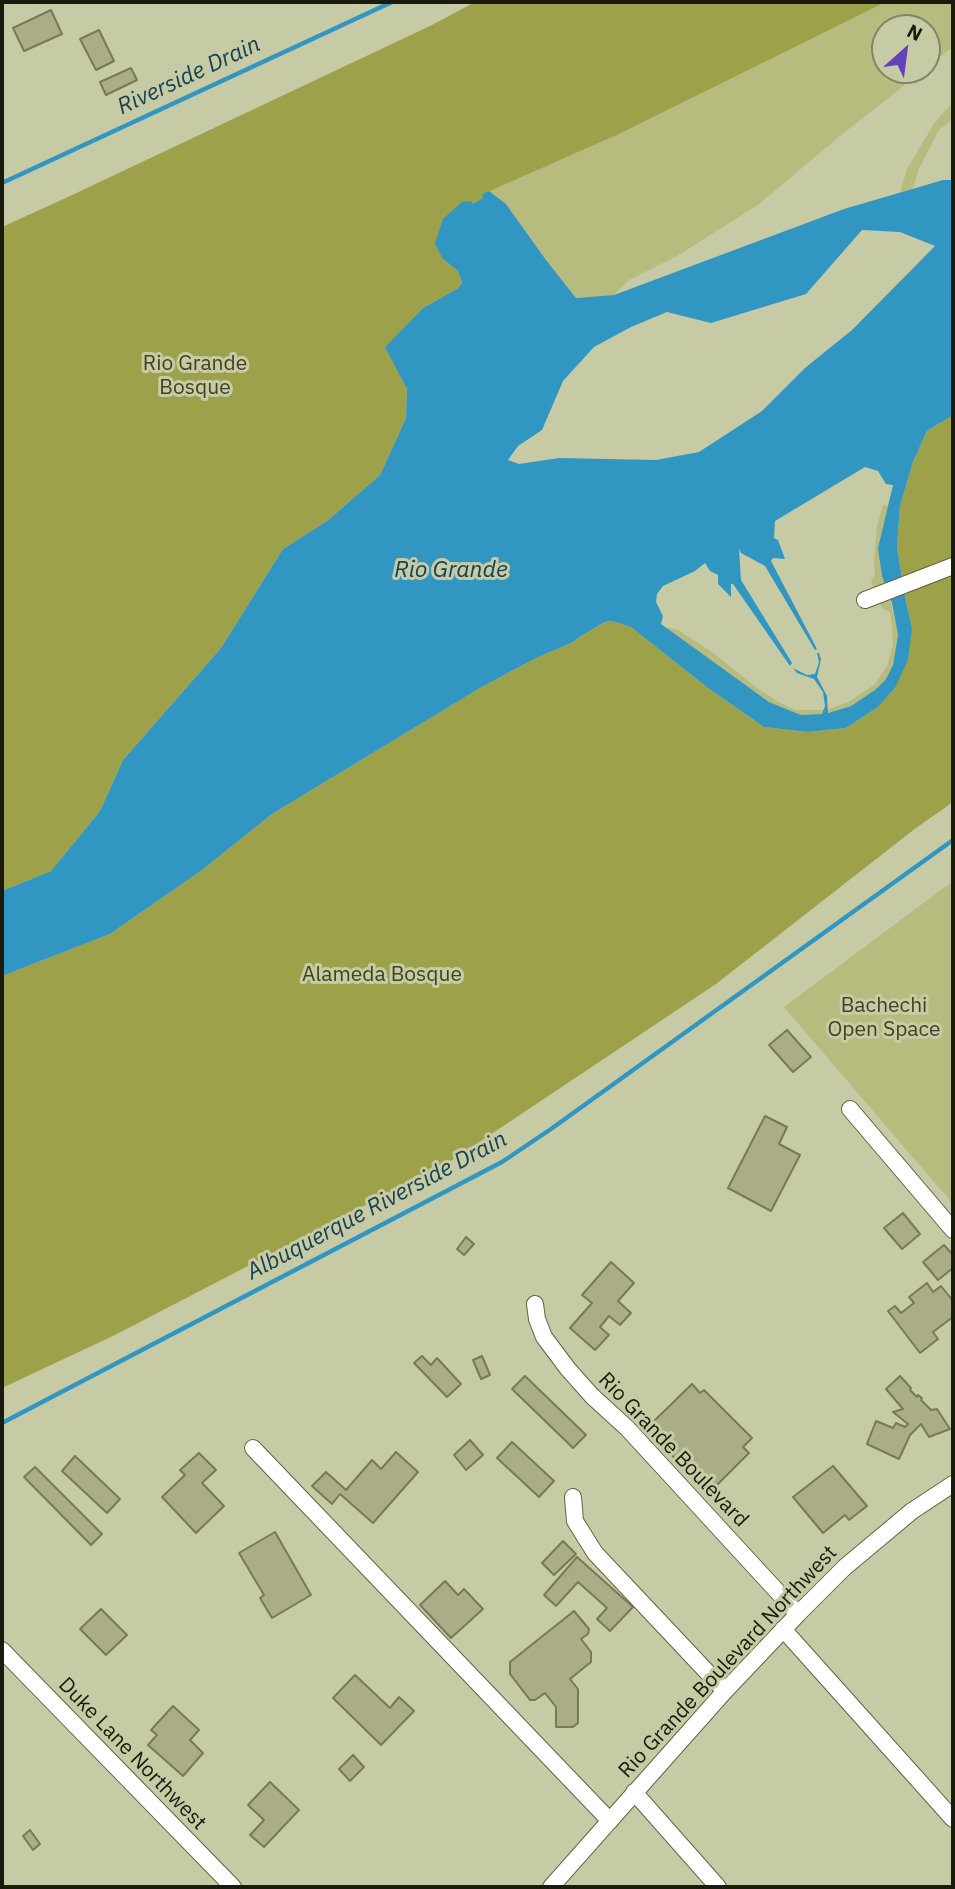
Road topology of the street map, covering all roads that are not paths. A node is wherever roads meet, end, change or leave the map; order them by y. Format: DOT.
graph roads {
  1 [pos="953,566"];
  2 [pos="865,600"];
  3 [pos="850,1109"];
  4 [pos="953,1230"];
  5 [pos="535,1304"];
  6 [pos="253,1448"];
  7 [pos="953,1484"];
  8 [pos="573,1497"];
  9 [pos="798,1614"];
  10 [pos="783,1629"];
  11 [pos="2,1650"];
  12 [pos="724,1691"];
  13 [pos="634,1792"];
  14 [pos="953,1819"];
  15 [pos="610,1821"];
  16 [pos="233,1887"];
  17 [pos="551,1887"];
  18 [pos="718,1887"];
  1 -- 2 [label="street"];
  3 -- 4 [label="street"];
  5 -- 9 [label="street, Rio Grande Boulevard"];
  6 -- 15 [label="street"];
  7 -- 9 [label="street, Rio Grande Boulevard Northwest"];
  8 -- 12 [label="street"];
  9 -- 10 [label="street, Rio Grande Boulevard Northwest"];
  10 -- 12 [label="street, Rio Grande Boulevard Northwest"];
  10 -- 14 [label="street"];
  11 -- 16 [label="street, Duke Lane Northwest"];
  12 -- 13 [label="street, Rio Grande Boulevard Northwest"];
  13 -- 15 [label="street, Rio Grande Boulevard Northwest"];
  13 -- 18 [label="street"];
  15 -- 17 [label="street, Rio Grande Boulevard Northwest"];
}
